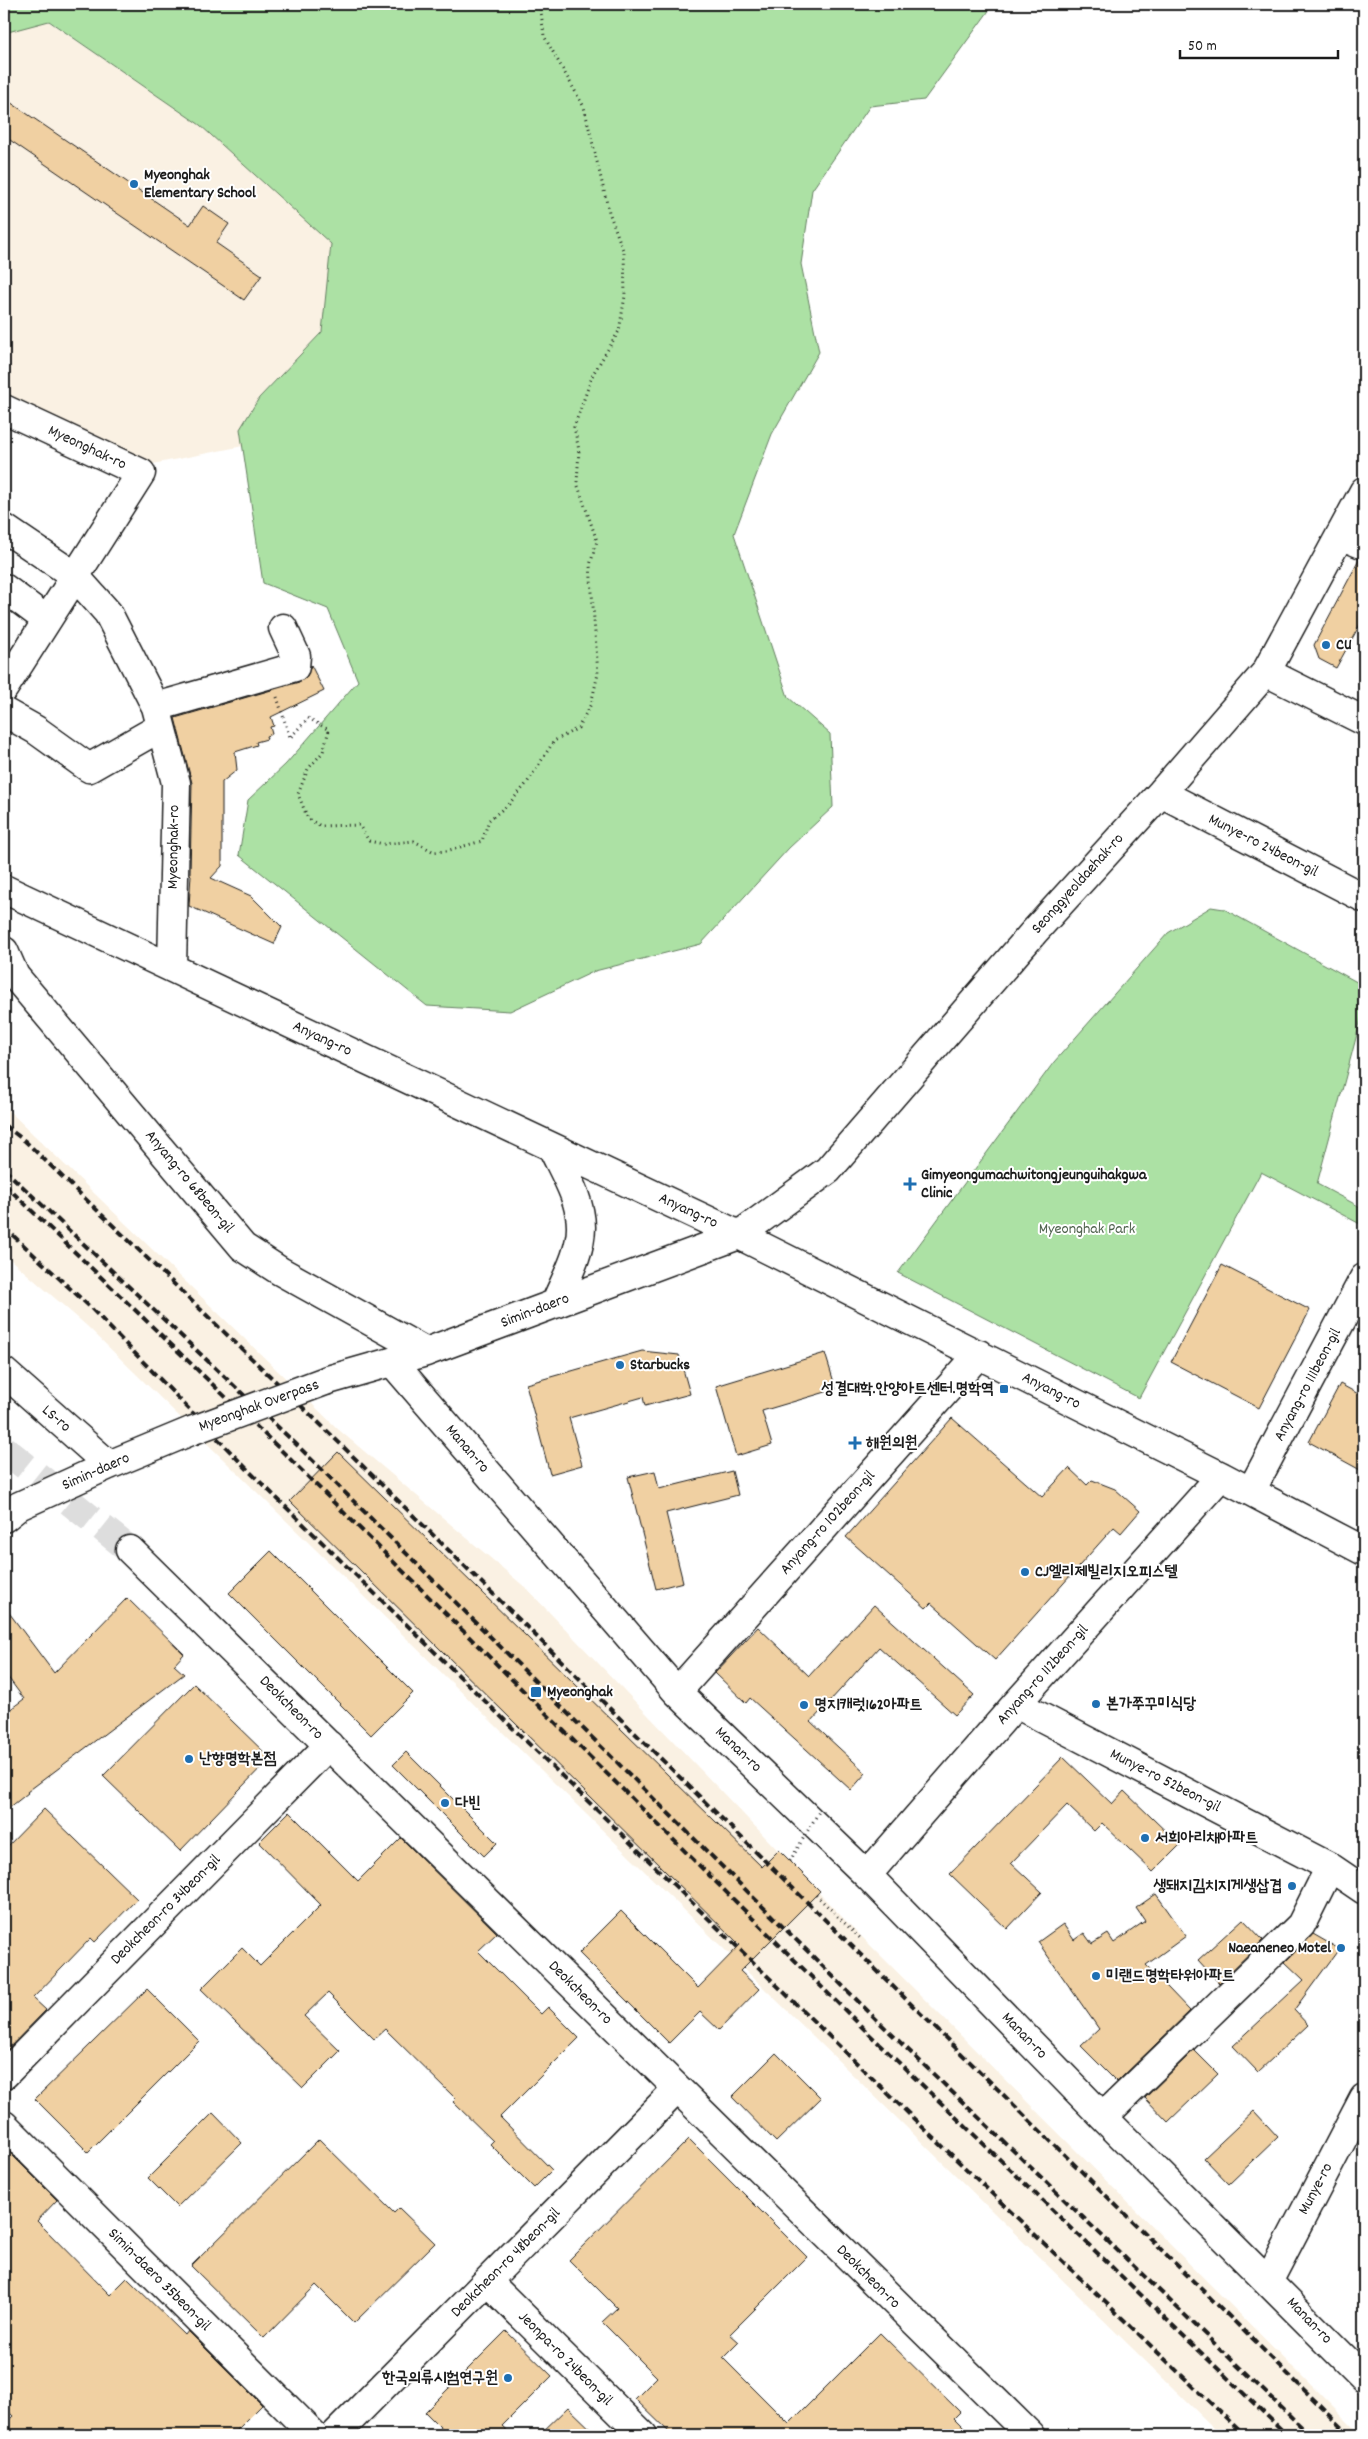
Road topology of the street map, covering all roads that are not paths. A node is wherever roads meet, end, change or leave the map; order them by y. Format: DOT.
graph roads {
  1 [pos="4,409"];
  2 [pos="1364,491"];
  3 [pos="4,528"];
  4 [pos="1352,540"];
  5 [pos="75,576"];
  6 [pos="4,588"];
  7 [pos="47,620"];
  8 [pos="283,628"];
  9 [pos="1266,672"];
  10 [pos="7,674"];
  11 [pos="4,712"];
  12 [pos="158,717"];
  13 [pos="1364,722"];
  14 [pos="1162,793"];
  15 [pos="4,889"];
  16 [pos="1364,898"];
  17 [pos="4,951"];
  18 [pos="172,968"];
  19 [pos="552,1147"];
  20 [pos="739,1235"];
  21 [pos="1364,1278"];
  22 [pos="555,1304"];
  23 [pos="1356,1314"];
  24 [pos="426,1352"];
  25 [pos="979,1354"];
  26 [pos="393,1363"];
  27 [pos="4,1372"];
  28 [pos="328,1380"];
  29 [pos="191,1431"];
  30 [pos="109,1465"];
  31 [pos="1221,1476"];
  32 [pos="1251,1491"];
  33 [pos="4,1518"];
  34 [pos="130,1550"];
  35 [pos="1364,1551"];
  36 [pos="677,1692"];
  37 [pos="1016,1704"];
  38 [pos="329,1745"];
  39 [pos="1330,1867"];
  40 [pos="867,1875"];
  41 [pos="1364,1890"];
  42 [pos="4,2075"];
  43 [pos="677,2089"];
  44 [pos="1364,2098"];
  45 [pos="1103,2117"];
  46 [pos="4,2126"];
  47 [pos="1268,2280"];
  48 [pos="488,2282"];
  49 [pos="1364,2378"];
  50 [pos="314,2435"];
  51 [pos="335,2435"];
  52 [pos="643,2435"];
  53 [pos="1030,2435"];
  1 -- 5 [label="street, Myeonghak-ro"];
  2 -- 4 [label="street, Seonggyeoldaehak-ro"];
  3 -- 5 [label="street, Myeonghak-ro"];
  4 -- 9 [label="street, Seonggyeoldaehak-ro"];
  5 -- 7 [label="street, Myeonghak-ro"];
  5 -- 12 [label="street, Myeonghak-ro"];
  6 -- 7 [label="street"];
  7 -- 10 [label="street, Myeonghak-ro"];
  8 -- 12 [label="street"];
  9 -- 13 [label="street"];
  9 -- 14 [label="street, Seonggyeoldaehak-ro"];
  11 -- 12 [label="street"];
  12 -- 18 [label="street, Myeonghak-ro"];
  14 -- 16 [label="street, Munye-ro 24beon-gil"];
  14 -- 20 [label="street, Seonggyeoldaehak-ro"];
  15 -- 18 [label="street, Anyang-ro"];
  17 -- 24 [label="street, Anyang-ro 68beon-gil"];
  18 -- 19 [label="street, Anyang-ro"];
  19 -- 20 [label="street, Anyang-ro"];
  19 -- 22 [label="street"];
  20 -- 22 [label="street, Simin-daero"];
  20 -- 25 [label="street, Anyang-ro"];
  21 -- 23 [label="street, Anyang-ro 111beon-gil"];
  22 -- 24 [label="street, Simin-daero"];
  23 -- 32 [label="street, Anyang-ro 111beon-gil"];
  24 -- 26 [label="street, Simin-daero"];
  25 -- 31 [label="street, Anyang-ro"];
  25 -- 36 [label="street, Anyang-ro 102beon-gil"];
  26 -- 28 [label="street, Simin-daero"];
  26 -- 36 [label="street, Manan-ro"];
  27 -- 30 [label="street, LS-ro"];
  28 -- 29 [label="street, Myeonghak Overpass, bridge"];
  29 -- 30 [label="street, Simin-daero"];
  30 -- 33 [label="street, Simin-daero"];
  31 -- 32 [label="street, Anyang-ro"];
  31 -- 37 [label="street, Anyang-ro 112beon-gil"];
  32 -- 35 [label="street, Anyang-ro"];
  34 -- 38 [label="street, Deokcheon-ro"];
  36 -- 40 [label="street, Manan-ro"];
  37 -- 39 [label="street, Munye-ro 52beon-gil"];
  37 -- 40 [label="street, Anyang-ro 112beon-gil"];
  38 -- 42 [label="street, Deokcheon-ro 34beon-gil"];
  38 -- 43 [label="street, Deokcheon-ro"];
  39 -- 41 [label="street, Munye-ro 52beon-gil"];
  39 -- 45 [label="street"];
  40 -- 45 [label="street, Manan-ro"];
  43 -- 48 [label="street, Deokcheon-ro 48beon-gil"];
  43 -- 53 [label="street, Deokcheon-ro"];
  44 -- 47 [label="street, Munye-ro"];
  45 -- 47 [label="street, Manan-ro"];
  46 -- 50 [label="street, Simin-daero 35beon-gil"];
  47 -- 49 [label="street, Manan-ro"];
  48 -- 51 [label="street, Deokcheon-ro 48beon-gil"];
  48 -- 52 [label="street, Jeonpa-ro 24beon-gil"];
}
